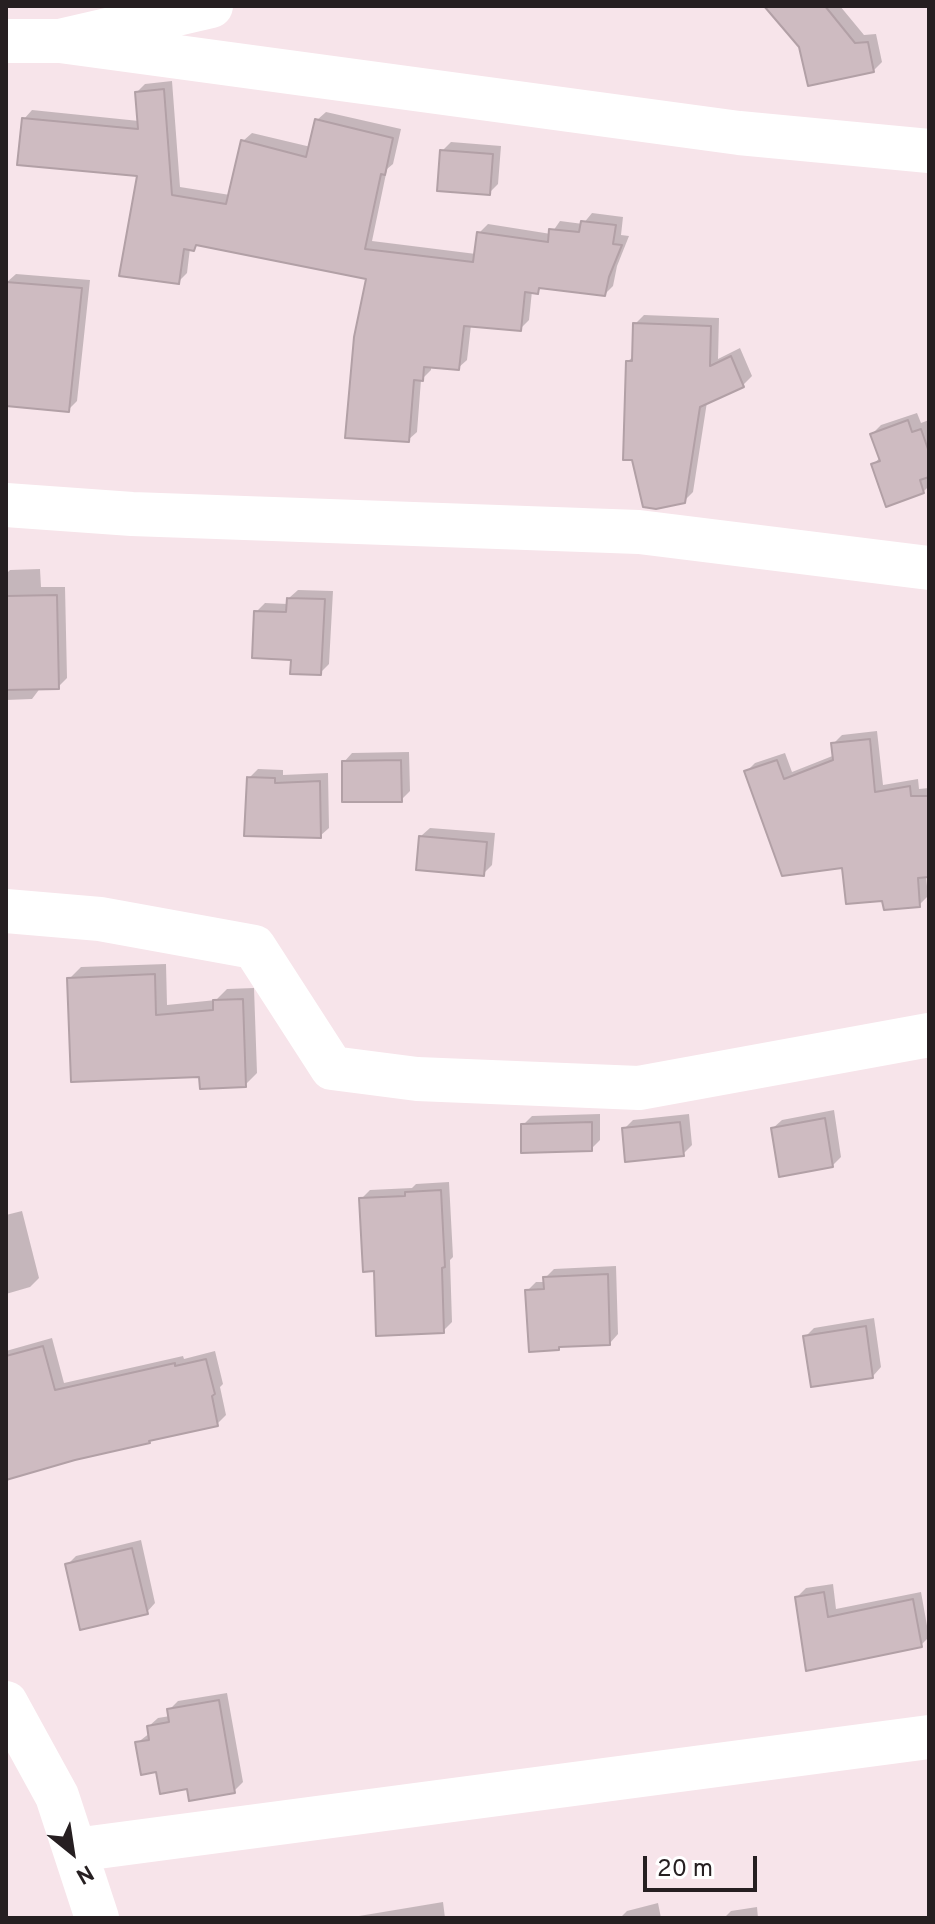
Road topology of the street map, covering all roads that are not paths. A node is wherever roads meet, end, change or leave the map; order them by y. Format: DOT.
graph roads {
  1 [pos="211,6"];
  2 [pos="6,41"];
  3 [pos="60,41"];
  4 [pos="929,151"];
  5 [pos="6,505"];
  6 [pos="929,568"];
  7 [pos="6,911"];
  8 [pos="929,1035"];
  9 [pos="6,1703"];
  10 [pos="929,1737"];
  11 [pos="75,1850"];
  12 [pos="97,1918"];
  1 -- 3 [label="street"];
  2 -- 3 [label="street"];
  3 -- 4 [label="street"];
  5 -- 6 [label="street"];
  7 -- 8 [label="street"];
  9 -- 11 [label="street"];
  10 -- 11 [label="street"];
  11 -- 12 [label="street"];
}
